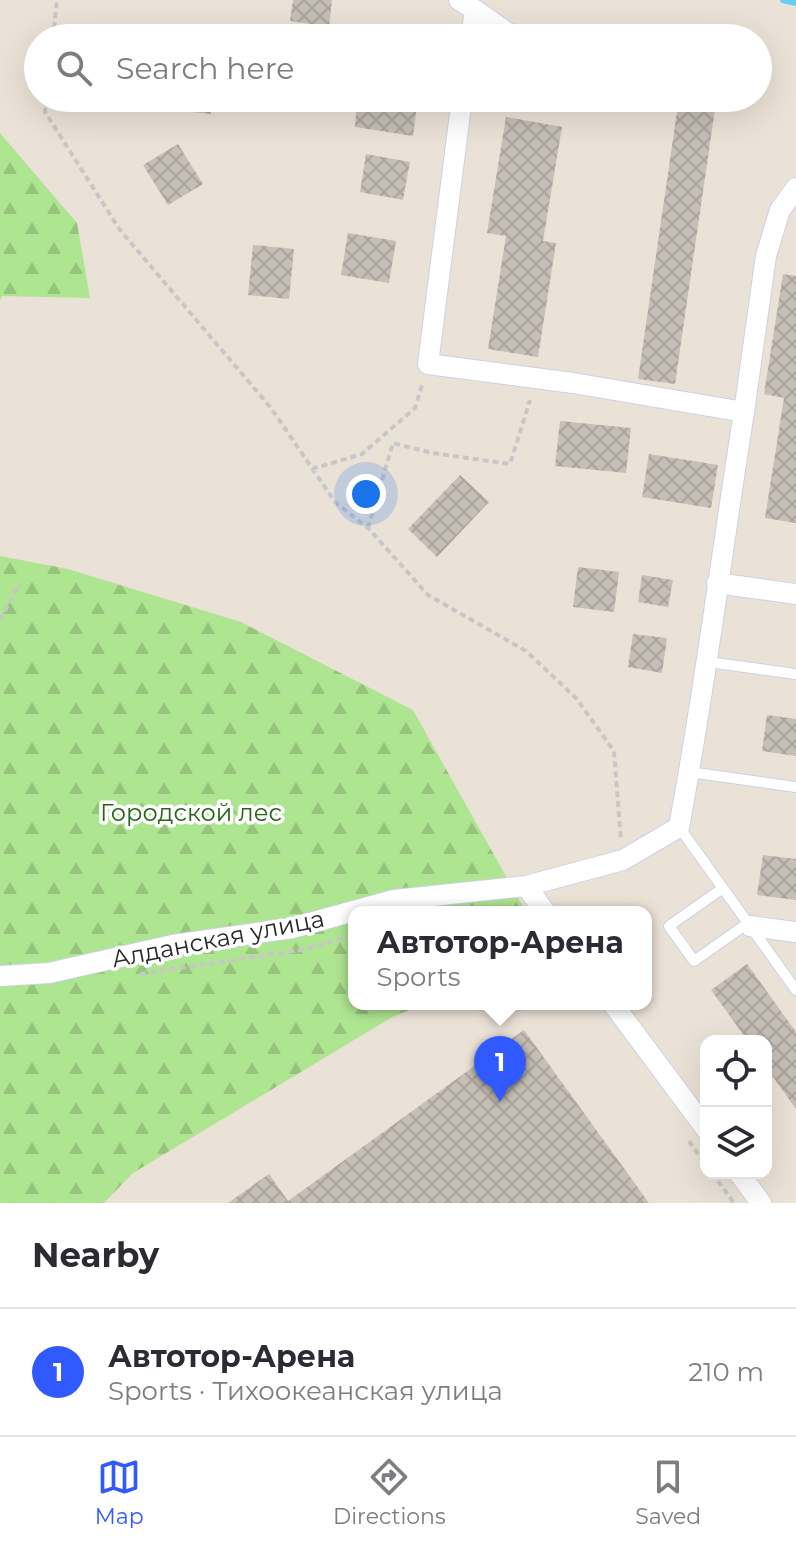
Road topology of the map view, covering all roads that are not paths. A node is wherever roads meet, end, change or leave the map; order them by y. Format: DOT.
graph roads {
  1 [pos="467,5"];
  2 [pos="495,24"];
  3 [pos="460,112"];
  4 [pos="796,188"];
  5 [pos="744,412"];
  6 [pos="717,583"];
  7 [pos="796,594"];
  8 [pos="708,662"];
  9 [pos="796,674"];
  10 [pos="689,772"];
  11 [pos="796,787"];
  12 [pos="679,827"];
  13 [pos="526,886"];
  14 [pos="723,888"];
  15 [pos="372,906"];
  16 [pos="541,906"];
  17 [pos="348,913"];
  18 [pos="749,924"];
  19 [pos="796,932"];
  20 [pos="0,976"];
  21 [pos="796,990"];
  22 [pos="617,1010"];
  23 [pos="700,1121"];
  24 [pos="743,1179"];
  25 [pos="761,1203"];
  1 -- 2 [label="street"];
  3 -- 5 [label="street"];
  4 -- 5 [label="street"];
  5 -- 6 [label="street"];
  6 -- 7 [label="street"];
  6 -- 8 [label="street"];
  8 -- 9 [label="lane"];
  8 -- 10 [label="street"];
  10 -- 11 [label="lane"];
  10 -- 12 [label="street"];
  12 -- 13 [label="street, Алданская улица"];
  12 -- 14 [label="lane"];
  13 -- 15 [label="street, Алданская улица"];
  13 -- 16 [label="street"];
  14 -- 18 [label="lane"];
  14 -- 18 [label="lane"];
  17 -- 20 [label="street, Алданская улица"];
  18 -- 19 [label="street"];
  18 -- 21 [label="lane"];
  22 -- 23 [label="street"];
  24 -- 25 [label="street"];
}
